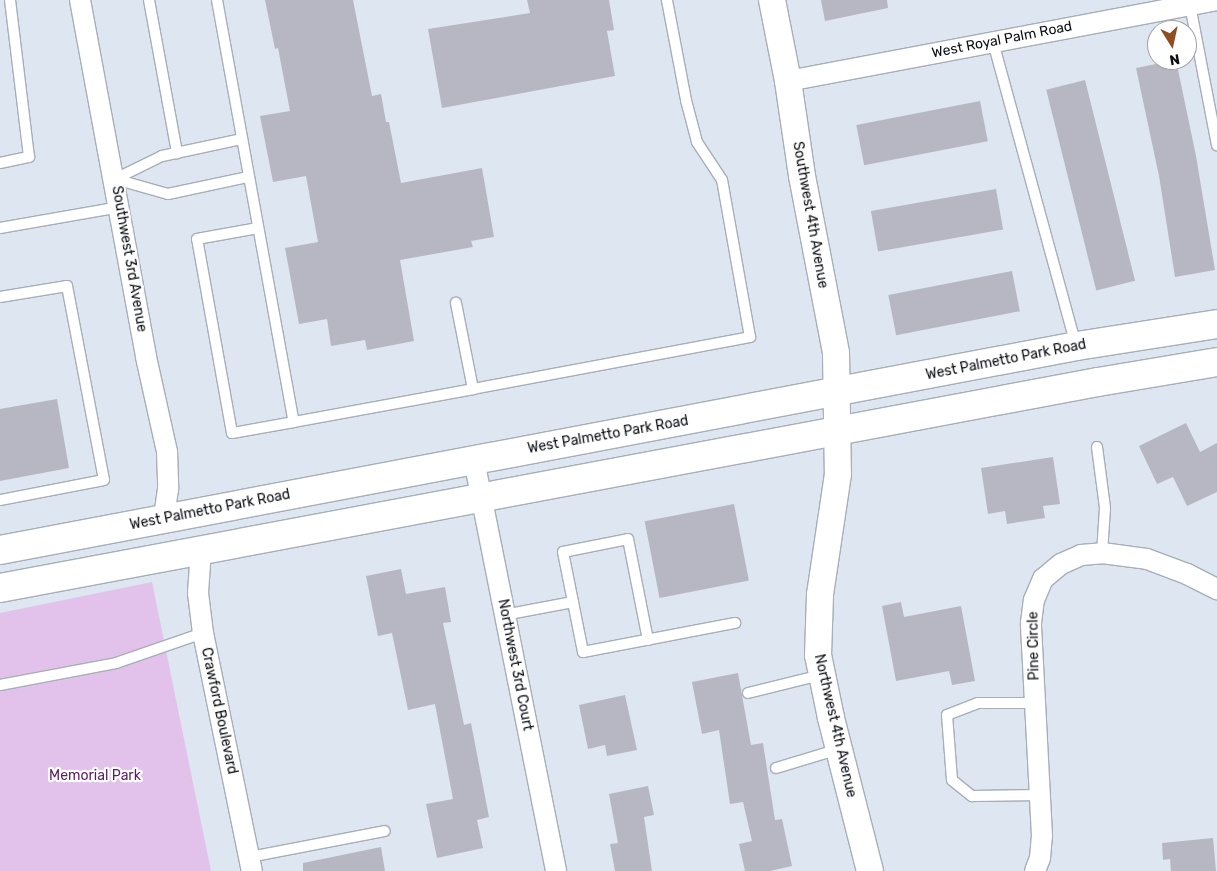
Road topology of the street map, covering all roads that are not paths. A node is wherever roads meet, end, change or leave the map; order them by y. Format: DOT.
graph roads {
  1 [pos="10,0"];
  2 [pos="80,0"];
  3 [pos="149,0"];
  4 [pos="217,0"];
  5 [pos="667,0"];
  6 [pos="772,0"];
  7 [pos="1216,0"];
  8 [pos="1190,5"];
  9 [pos="993,42"];
  10 [pos="788,81"];
  11 [pos="242,139"];
  12 [pos="1217,145"];
  13 [pos="178,153"];
  14 [pos="0,163"];
  15 [pos="248,177"];
  16 [pos="115,179"];
  17 [pos="120,207"];
  18 [pos="0,228"];
  19 [pos="258,228"];
  20 [pos="0,297"];
  21 [pos="456,302"];
  22 [pos="1217,324"];
  23 [pos="1077,346"];
  24 [pos="1217,362"];
  25 [pos="473,389"];
  26 [pos="837,393"];
  27 [pos="294,422"];
  28 [pos="838,431"];
  29 [pos="1097,447"];
  30 [pos="474,460"];
  31 [pos="481,497"];
  32 [pos="275,498"];
  33 [pos="0,500"];
  34 [pos="164,519"];
  35 [pos="0,550"];
  36 [pos="201,550"];
  37 [pos="1102,553"];
  38 [pos="108,568"];
  39 [pos="0,588"];
  40 [pos="1217,589"];
  41 [pos="573,602"];
  42 [pos="504,615"];
  43 [pos="735,623"];
  44 [pos="203,634"];
  45 [pos="648,640"];
  46 [pos="820,675"];
  47 [pos="0,685"];
  48 [pos="748,693"];
  49 [pos="1035,702"];
  50 [pos="840,749"];
  51 [pos="776,768"];
  52 [pos="1040,795"];
  53 [pos="386,831"];
  54 [pos="251,864"];
  55 [pos="556,871"];
  56 [pos="870,871"];
  57 [pos="1035,871"];
  1 -- 14 [label="lane"];
  2 -- 16 [label="street, Southwest 3rd Avenue"];
  3 -- 13 [label="lane"];
  4 -- 11 [label="lane"];
  5 -- 25 [label="lane"];
  6 -- 10 [label="street, Southwest 4th Avenue"];
  7 -- 8 [label="street, West Royal Palm Road"];
  8 -- 9 [label="street, West Royal Palm Road"];
  8 -- 12 [label="lane"];
  9 -- 10 [label="street, West Royal Palm Road"];
  9 -- 23 [label="lane"];
  10 -- 26 [label="street, Southwest 4th Avenue"];
  11 -- 13 [label="lane"];
  11 -- 15 [label="lane"];
  13 -- 16 [label="lane"];
  15 -- 16 [label="lane"];
  15 -- 19 [label="lane"];
  16 -- 17 [label="street, Southwest 3rd Avenue"];
  17 -- 18 [label="lane"];
  17 -- 34 [label="street, Southwest 3rd Avenue"];
  19 -- 27 [label="lane"];
  19 -- 27 [label="lane"];
  20 -- 33 [label="lane"];
  21 -- 25 [label="lane"];
  22 -- 23 [label="main road, West Palmetto Park Road"];
  23 -- 26 [label="main road, West Palmetto Park Road"];
  24 -- 28 [label="main road"];
  25 -- 27 [label="lane"];
  26 -- 28 [label="street, Southwest 4th Avenue"];
  26 -- 30 [label="main road, West Palmetto Park Road"];
  28 -- 31 [label="main road"];
  28 -- 46 [label="street, Northwest 4th Avenue"];
  29 -- 37 [label="lane"];
  30 -- 31 [label="street, Northwest 3rd Court"];
  30 -- 32 [label="main road, West Palmetto Park Road"];
  31 -- 36 [label="main road"];
  31 -- 42 [label="street, Northwest 3rd Court"];
  32 -- 34 [label="main road, West Palmetto Park Road"];
  32 -- 36 [label="main road"];
  34 -- 35 [label="main road, West Palmetto Park Road"];
  34 -- 38 [label="main road"];
  36 -- 38 [label="main road"];
  36 -- 44 [label="street, Crawford Boulevard"];
  37 -- 40 [label="street, Pine Circle"];
  37 -- 49 [label="street, Pine Circle"];
  38 -- 39 [label="main road"];
  41 -- 42 [label="lane"];
  41 -- 45 [label="lane"];
  41 -- 45 [label="lane"];
  42 -- 55 [label="street, Northwest 3rd Court"];
  43 -- 45 [label="lane"];
  44 -- 47 [label="lane"];
  44 -- 54 [label="street, Crawford Boulevard"];
  46 -- 48 [label="lane"];
  46 -- 50 [label="street, Northwest 4th Avenue"];
  49 -- 52 [label="street, Pine Circle"];
  49 -- 52 [label="lane"];
  50 -- 51 [label="lane"];
  50 -- 56 [label="street, Northwest 4th Avenue"];
  52 -- 57 [label="street, Pine Circle"];
  53 -- 54 [label="lane"];
}
